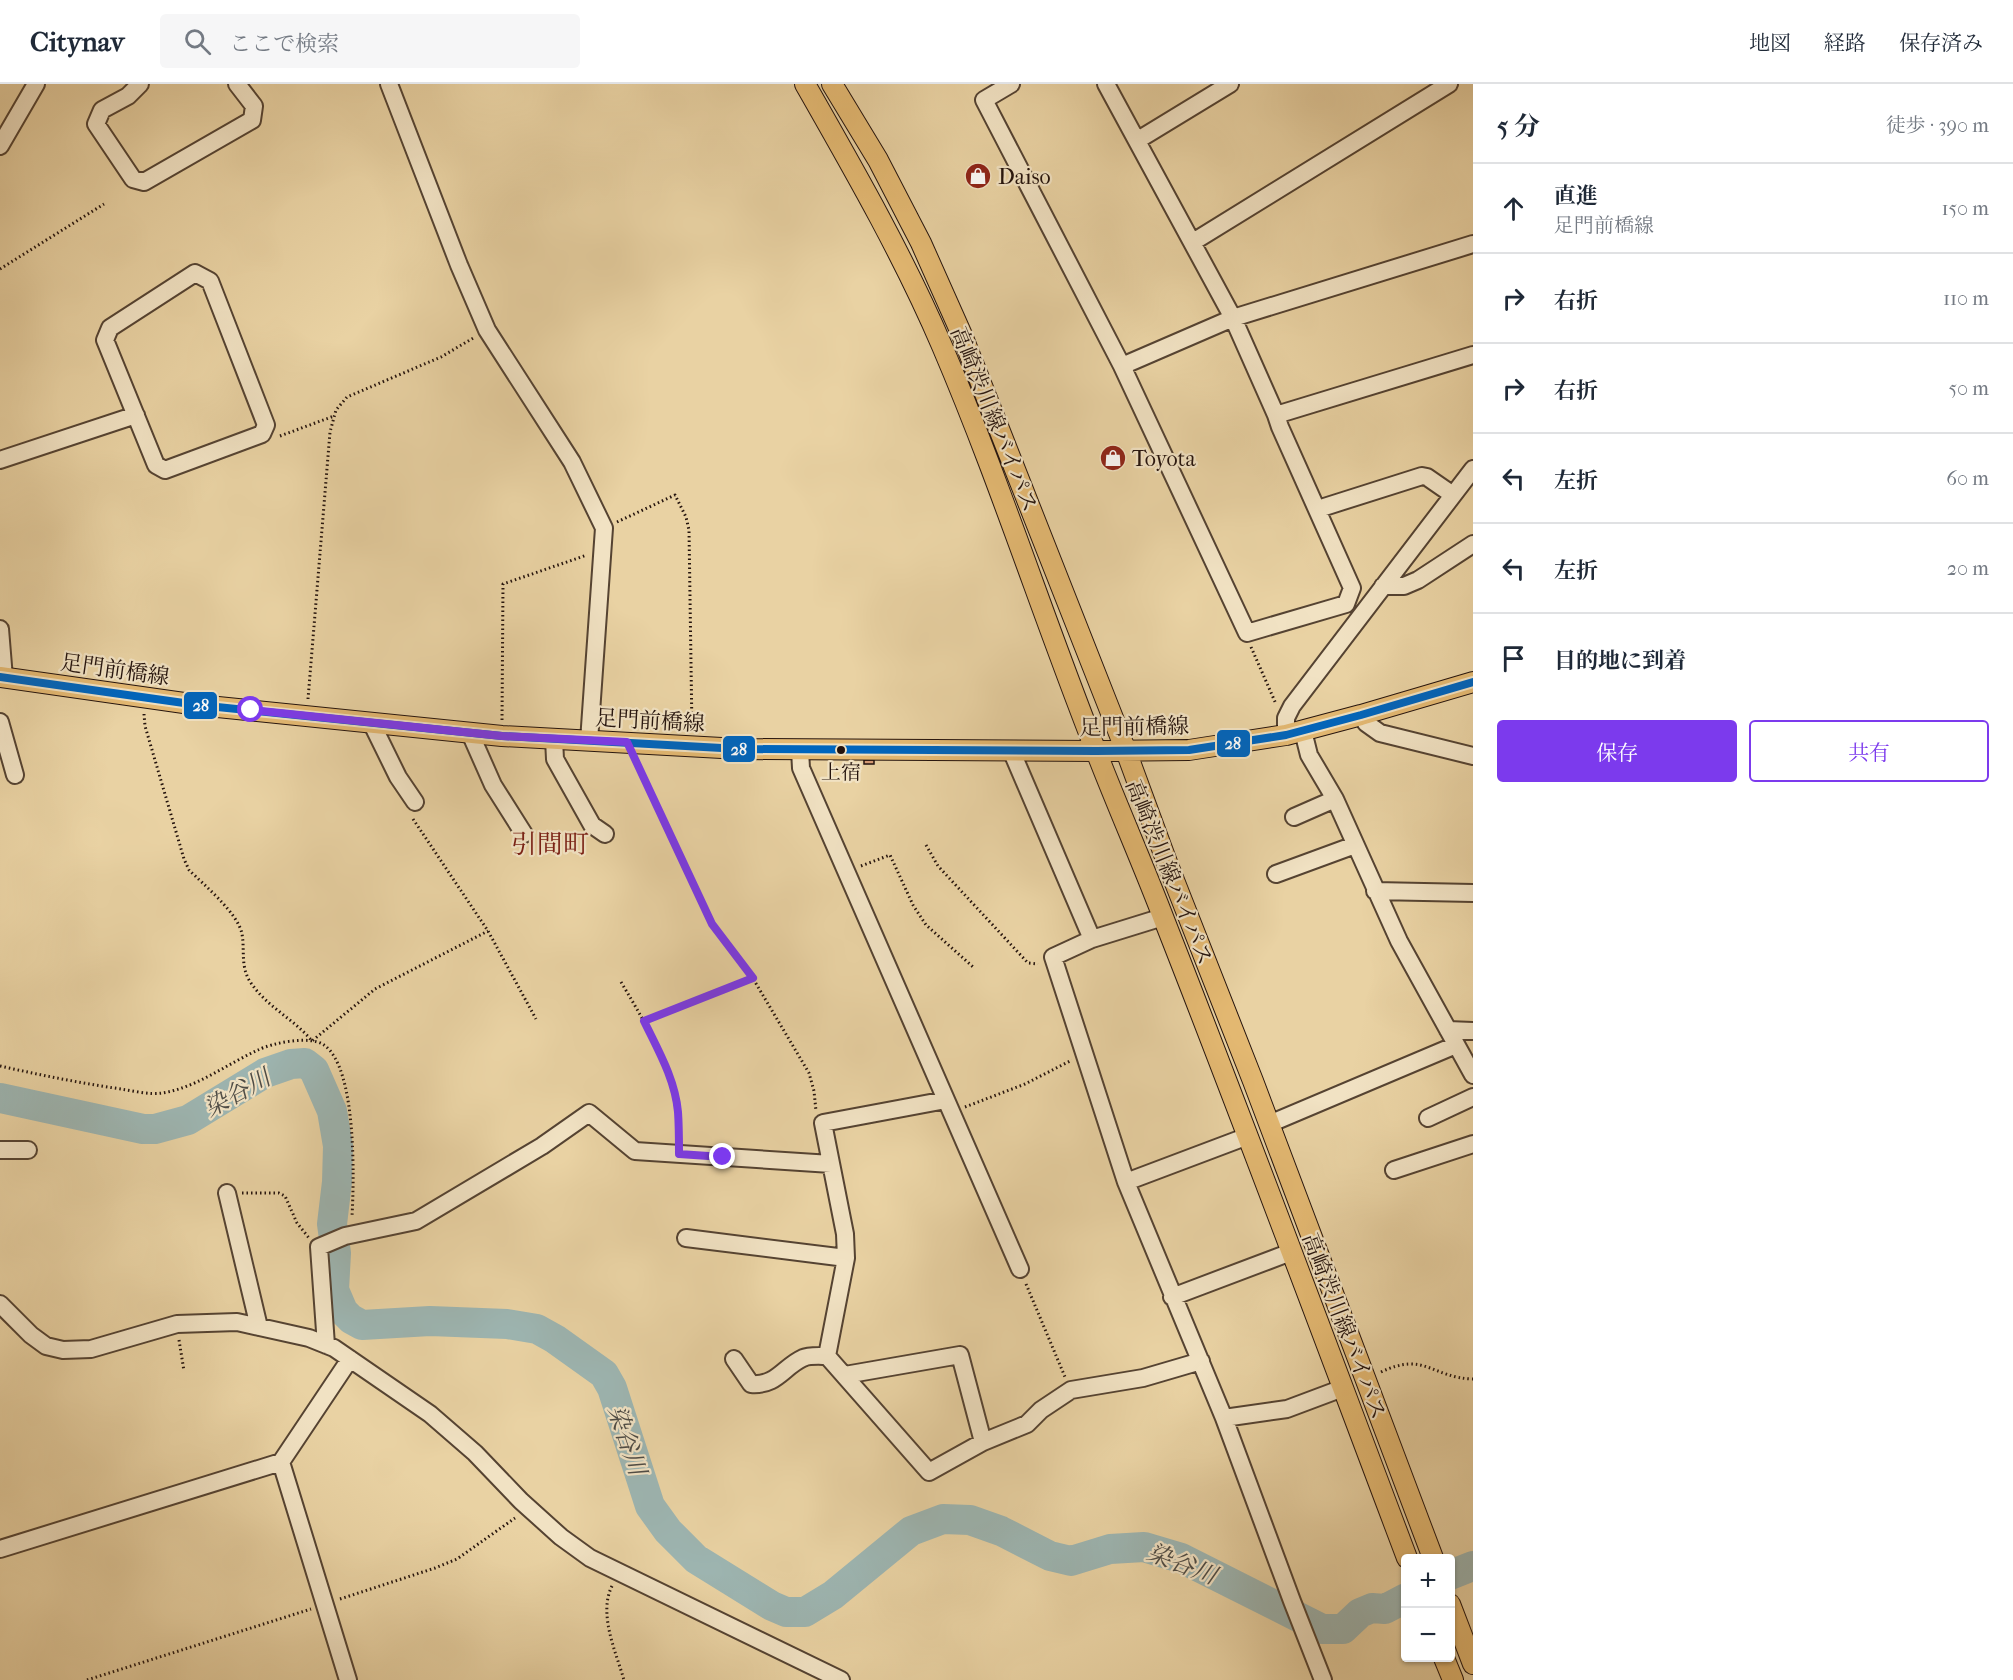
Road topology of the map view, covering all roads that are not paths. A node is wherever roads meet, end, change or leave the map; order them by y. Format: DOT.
graph roads {
  1 [pos="36,84"];
  2 [pos="140,84"];
  3 [pos="237,84"];
  4 [pos="389,84"];
  5 [pos="805,84"];
  6 [pos="832,84"];
  7 [pos="1011,84"];
  8 [pos="1106,84"];
  9 [pos="1230,84"];
  10 [pos="1449,84"];
  11 [pos="1138,140"];
  12 [pos="0,146"];
  13 [pos="1193,242"];
  14 [pos="1473,244"];
  15 [pos="1233,318"];
  16 [pos="1473,355"];
  17 [pos="1122,366"];
  18 [pos="136,415"];
  19 [pos="1276,415"];
  20 [pos="0,460"];
  21 [pos="1473,469"];
  22 [pos="1453,495"];
  23 [pos="1318,509"];
  24 [pos="1473,544"];
  25 [pos="1383,586"];
  26 [pos="0,629"];
  27 [pos="2,677"];
  28 [pos="1473,682"];
  29 [pos="1361,715"];
  30 [pos="0,722"];
  31 [pos="372,724"];
  32 [pos="470,733"];
  33 [pos="1294,733"];
  34 [pos="554,739"];
  35 [pos="589,741"];
  36 [pos="800,750"];
  37 [pos="1011,750"];
  38 [pos="1126,750"];
  39 [pos="1096,752"];
  40 [pos="1473,756"];
  41 [pos="15,775"];
  42 [pos="1335,799"];
  43 [pos="414,810"];
  44 [pos="1294,817"];
  45 [pos="524,834"];
  46 [pos="605,834"];
  47 [pos="1355,845"];
  48 [pos="1276,874"];
  49 [pos="1375,891"];
  50 [pos="1473,893"];
  51 [pos="1164,917"];
  52 [pos="1092,939"];
  53 [pos="1473,1031"];
  54 [pos="1452,1038"];
  55 [pos="1473,1075"];
  56 [pos="1473,1097"];
  57 [pos="949,1106"];
  58 [pos="1428,1118"];
  59 [pos="1269,1124"];
  60 [pos="1248,1136"];
  61 [pos="1473,1144"];
  62 [pos="0,1149"];
  63 [pos="28,1150"];
  64 [pos="831,1164"];
  65 [pos="1394,1170"];
  66 [pos="1126,1182"];
  67 [pos="227,1192"];
  68 [pos="686,1238"];
  69 [pos="1291,1252"];
  70 [pos="846,1258"];
  71 [pos="1020,1269"];
  72 [pos="1172,1297"];
  73 [pos="0,1304"];
  74 [pos="259,1327"];
  75 [pos="326,1345"];
  76 [pos="827,1356"];
  77 [pos="350,1359"];
  78 [pos="734,1359"];
  79 [pos="1201,1361"];
  80 [pos="844,1375"];
  81 [pos="1343,1388"];
  82 [pos="1224,1418"];
  83 [pos="983,1442"];
  84 [pos="281,1462"];
  85 [pos="0,1549"];
  86 [pos="1405,1554"];
  87 [pos="1431,1554"];
  88 [pos="1452,1608"];
  89 [pos="1446,1662"];
  90 [pos="1473,1664"];
  91 [pos="835,1679"];
  92 [pos="348,1680"];
  93 [pos="1323,1680"];
  94 [pos="1453,1680"];
  1 -- 12 [label="street"];
  2 -- 3 [label="street"];
  4 -- 35 [label="street"];
  5 -- 39 [label="main road, 高崎渋川線バイパス"];
  6 -- 38 [label="main road, 高崎渋川線バイパス"];
  7 -- 17 [label="street"];
  8 -- 11 [label="street"];
  9 -- 11 [label="street"];
  10 -- 13 [label="street"];
  11 -- 13 [label="street"];
  13 -- 15 [label="street"];
  14 -- 15 [label="street"];
  15 -- 17 [label="street"];
  15 -- 19 [label="street"];
  16 -- 19 [label="street"];
  17 -- 23 [label="street"];
  18 -- 18 [label="street"];
  18 -- 20 [label="street"];
  19 -- 23 [label="street"];
  21 -- 22 [label="street"];
  22 -- 23 [label="street"];
  22 -- 25 [label="street"];
  24 -- 25 [label="street"];
  25 -- 33 [label="street"];
  26 -- 27 [label="street"];
  27 -- 31 [label="main road, 足門前橋線"];
  28 -- 29 [label="main road, 足門前橋線"];
  29 -- 33 [label="main road, 足門前橋線"];
  29 -- 40 [label="street"];
  30 -- 41 [label="street"];
  31 -- 32 [label="main road, 足門前橋線"];
  31 -- 43 [label="street"];
  32 -- 34 [label="main road, 足門前橋線"];
  32 -- 45 [label="street"];
  33 -- 38 [label="main road, 足門前橋線"];
  33 -- 42 [label="street"];
  34 -- 35 [label="main road, 足門前橋線"];
  34 -- 46 [label="street"];
  35 -- 36 [label="main road, 足門前橋線"];
  36 -- 37 [label="main road, 足門前橋線"];
  36 -- 57 [label="street"];
  37 -- 39 [label="main road, 足門前橋線"];
  37 -- 52 [label="street"];
  38 -- 39 [label="main road, 足門前橋線"];
  38 -- 59 [label="main road, 高崎渋川線バイパス"];
  39 -- 51 [label="main road, 高崎渋川線バイパス"];
  42 -- 44 [label="street"];
  42 -- 47 [label="street"];
  47 -- 48 [label="street"];
  47 -- 49 [label="street"];
  49 -- 50 [label="street"];
  49 -- 54 [label="street"];
  51 -- 52 [label="street"];
  51 -- 60 [label="main road, 高崎渋川線バイパス"];
  52 -- 66 [label="street"];
  53 -- 54 [label="street"];
  54 -- 55 [label="street"];
  54 -- 59 [label="street"];
  56 -- 58 [label="street"];
  57 -- 64 [label="street"];
  57 -- 71 [label="street"];
  59 -- 87 [label="main road, 高崎渋川線バイパス"];
  60 -- 66 [label="street"];
  60 -- 69 [label="main road, 高崎渋川線バイパス"];
  61 -- 65 [label="street"];
  62 -- 63 [label="street"];
  64 -- 70 [label="street"];
  64 -- 75 [label="street"];
  66 -- 72 [label="street"];
  67 -- 74 [label="street"];
  68 -- 70 [label="street"];
  69 -- 72 [label="street"];
  69 -- 81 [label="main road, 高崎渋川線バイパス"];
  70 -- 76 [label="street"];
  72 -- 79 [label="street"];
  73 -- 74 [label="street"];
  74 -- 75 [label="street"];
  75 -- 77 [label="street"];
  76 -- 78 [label="street"];
  76 -- 80 [label="street"];
  77 -- 84 [label="street"];
  77 -- 91 [label="street"];
  79 -- 82 [label="street"];
  79 -- 83 [label="street"];
  80 -- 83 [label="street"];
  80 -- 83 [label="street"];
  81 -- 82 [label="street"];
  81 -- 86 [label="main road, 高崎渋川線バイパス"];
  82 -- 93 [label="street"];
  84 -- 85 [label="street"];
  84 -- 92 [label="street"];
  88 -- 90 [label="main road"];
  89 -- 94 [label="main road"];
}
